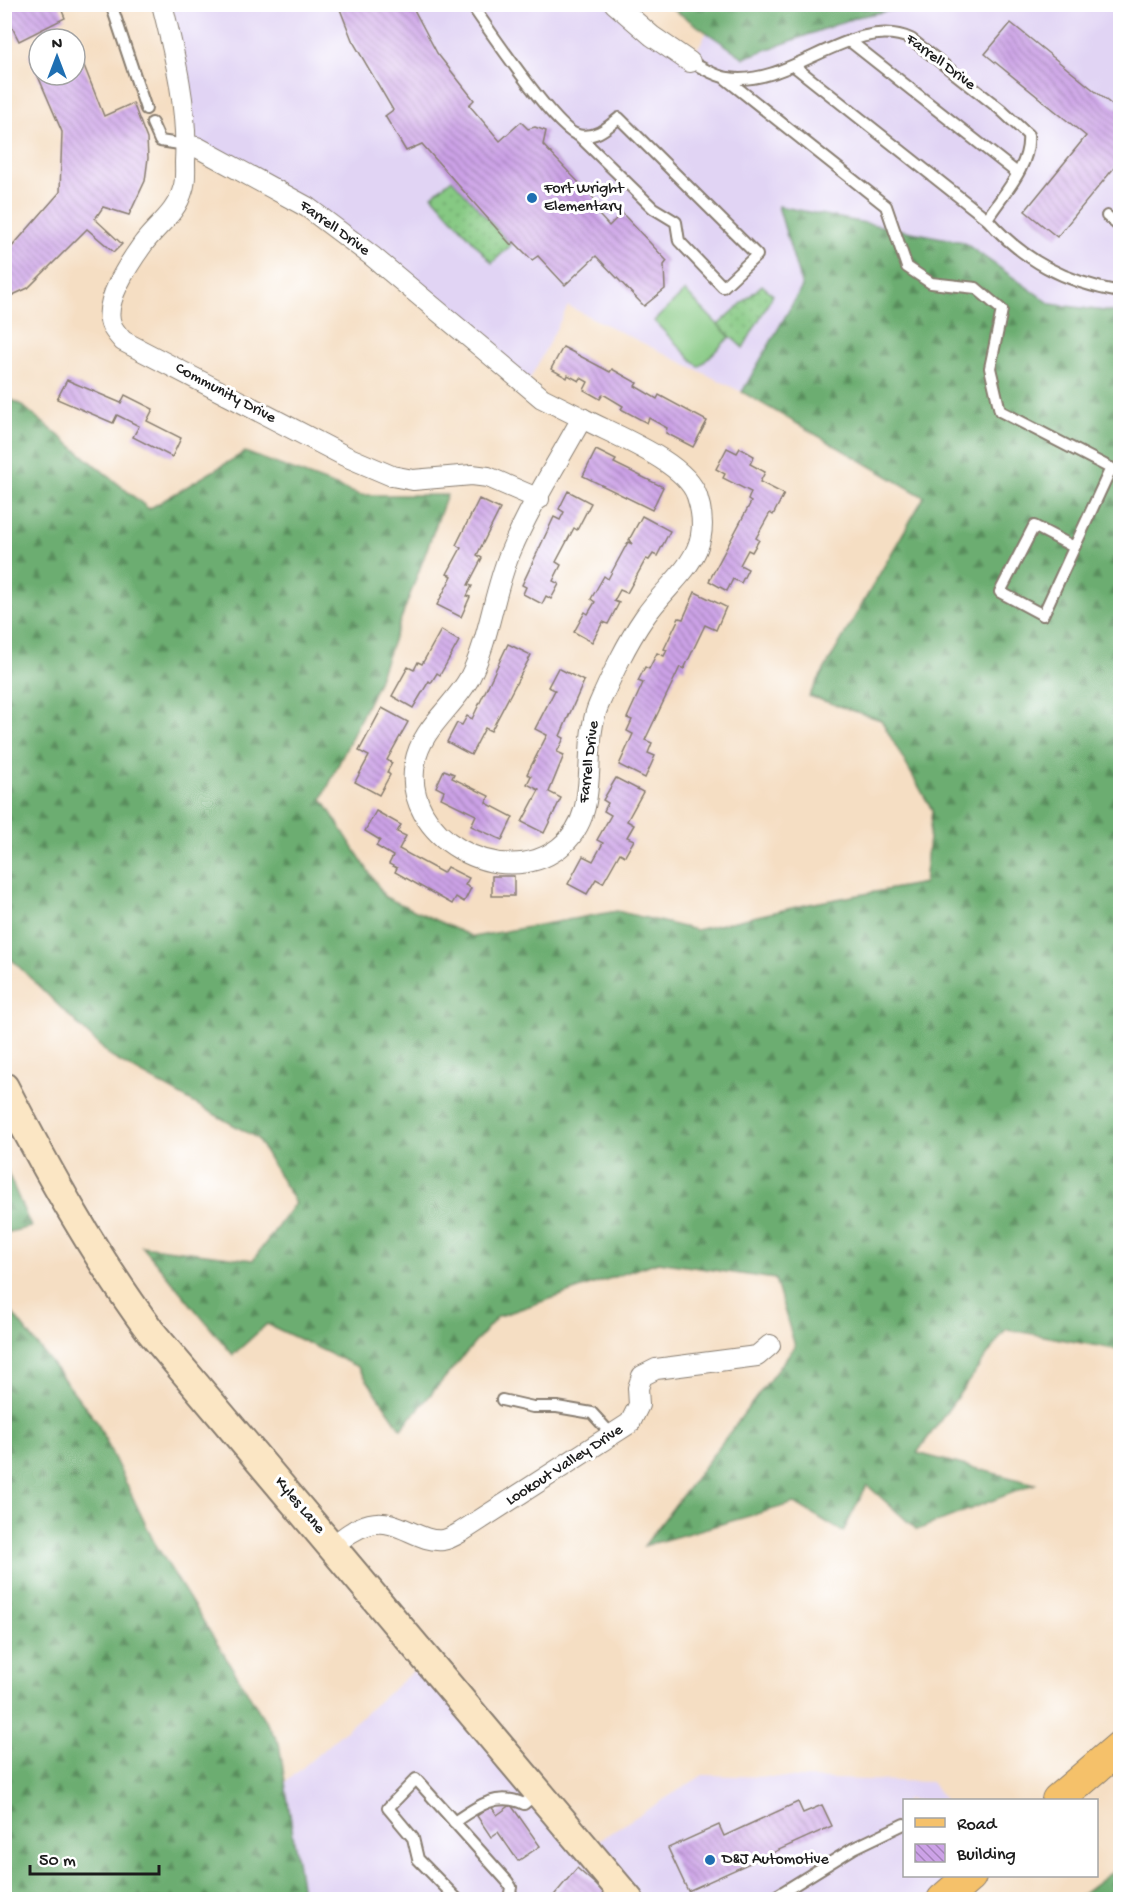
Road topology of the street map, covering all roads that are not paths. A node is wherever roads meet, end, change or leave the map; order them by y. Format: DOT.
graph roads {
  1 [pos="111,4"];
  2 [pos="162,4"];
  3 [pos="471,4"];
  4 [pos="615,4"];
  5 [pos="851,42"];
  6 [pos="690,62"];
  7 [pos="794,66"];
  8 [pos="726,78"];
  9 [pos="146,109"];
  10 [pos="152,123"];
  11 [pos="578,135"];
  12 [pos="186,145"];
  13 [pos="1017,173"];
  14 [pos="1107,216"];
  15 [pos="987,219"];
  16 [pos="1120,227"];
  17 [pos="1120,292"];
  18 [pos="582,418"];
  19 [pos="1116,470"];
  20 [pos="539,499"];
  21 [pos="1074,547"];
  22 [pos="4,1087"];
  23 [pos="770,1345"];
  24 [pos="502,1400"];
  25 [pos="612,1436"];
  26 [pos="333,1546"];
  27 [pos="1120,1747"];
  28 [pos="538,1792"];
  29 [pos="1059,1799"];
  30 [pos="454,1822"];
  31 [pos="903,1824"];
  32 [pos="968,1877"];
  33 [pos="459,1899"];
  34 [pos="509,1899"];
  35 [pos="629,1899"];
  36 [pos="770,1899"];
  37 [pos="943,1899"];
  1 -- 9 [label="lane"];
  2 -- 12 [label="street"];
  3 -- 11 [label="lane"];
  4 -- 6 [label="street, Farrell Drive"];
  5 -- 7 [label="lane, Farrell Drive"];
  5 -- 13 [label="lane"];
  5 -- 13 [label="lane, Farrell Drive"];
  6 -- 8 [label="lane, Farrell Drive"];
  7 -- 8 [label="lane, Farrell Drive"];
  7 -- 15 [label="lane"];
  8 -- 19 [label="lane"];
  10 -- 12 [label="lane"];
  11 -- 11 [label="lane"];
  12 -- 18 [label="street, Farrell Drive"];
  12 -- 20 [label="street, Community Drive"];
  13 -- 15 [label="lane, Farrell Drive"];
  14 -- 16 [label="lane"];
  15 -- 17 [label="lane"];
  18 -- 20 [label="street, Farrell Drive"];
  18 -- 20 [label="street, Farrell Drive"];
  19 -- 21 [label="lane"];
  21 -- 21 [label="lane"];
  22 -- 26 [label="main road, Kyles Lane"];
  23 -- 25 [label="street, Lookout Valley Drive"];
  24 -- 25 [label="lane"];
  25 -- 26 [label="street, Lookout Valley Drive"];
  26 -- 28 [label="main road, Kyles Lane"];
  27 -- 29 [label="main road"];
  28 -- 30 [label="lane"];
  28 -- 35 [label="main road, Kyles Lane"];
  30 -- 33 [label="lane"];
  30 -- 34 [label="lane"];
  31 -- 36 [label="lane"];
  32 -- 37 [label="main road"];
}
